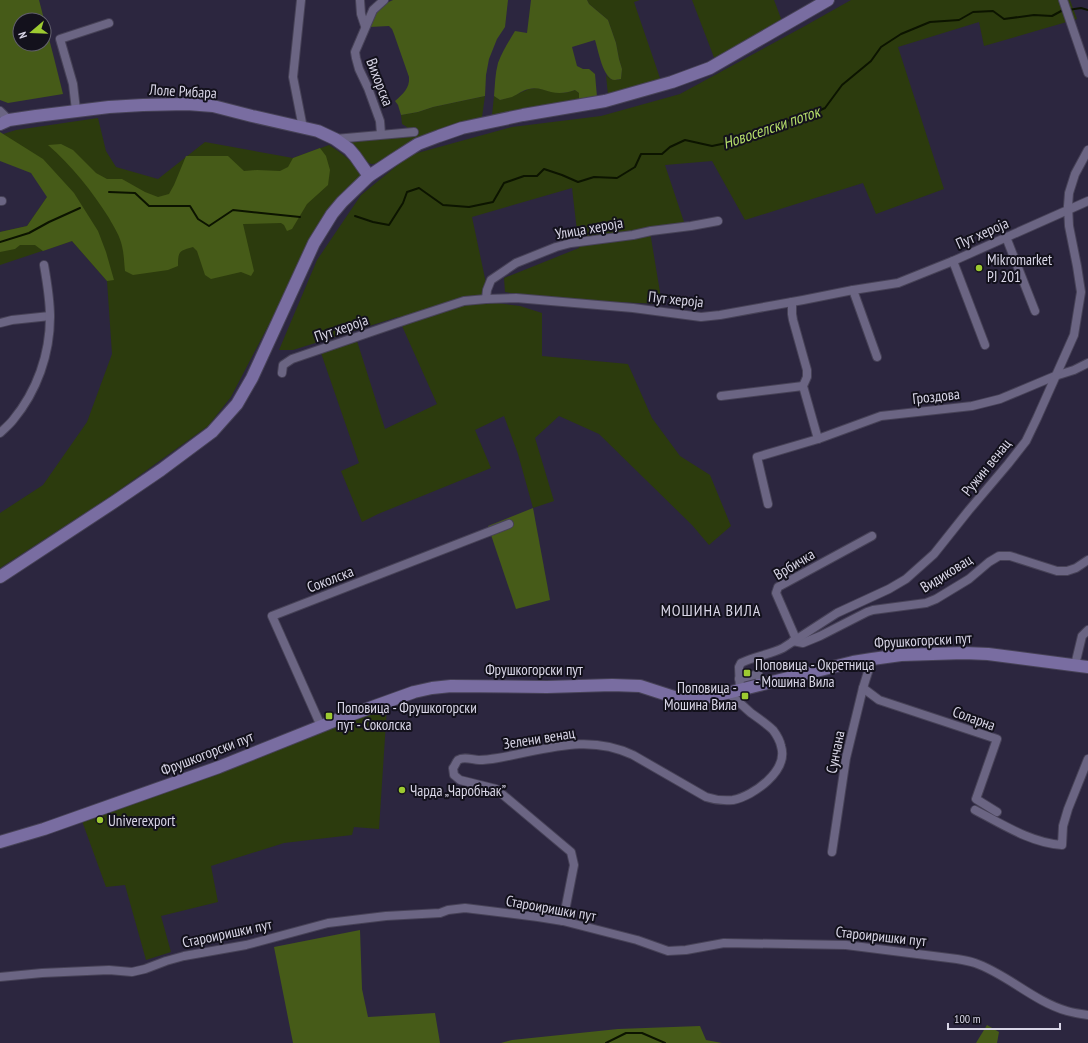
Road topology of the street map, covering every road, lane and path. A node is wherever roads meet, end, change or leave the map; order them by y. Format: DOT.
graph roads {
  1 [pos="302,0"];
  2 [pos="360,0"];
  3 [pos="384,0"];
  4 [pos="1063,0"];
  5 [pos="826,1"];
  6 [pos="109,23"];
  7 [pos="365,26"];
  8 [pos="1088,73"];
  9 [pos="76,110"];
  10 [pos="0,111"];
  11 [pos="5,122"];
  12 [pos="303,128"];
  13 [pos="414,132"];
  14 [pos="380,134"];
  15 [pos="335,139"];
  16 [pos="1088,150"];
  17 [pos="369,176"];
  18 [pos="1088,201"];
  19 [pos="1068,210"];
  20 [pos="718,221"];
  21 [pos="1006,237"];
  22 [pos="953,261"];
  23 [pos="44,265"];
  24 [pos="853,290"];
  25 [pos="486,299"];
  26 [pos="792,302"];
  27 [pos="1035,311"];
  28 [pos="50,316"];
  29 [pos="0,323"];
  30 [pos="985,345"];
  31 [pos="877,358"];
  32 [pos="1088,363"];
  33 [pos="282,373"];
  34 [pos="1055,376"];
  35 [pos="803,386"];
  36 [pos="721,396"];
  37 [pos="0,433"];
  38 [pos="818,438"];
  39 [pos="768,504"];
  40 [pos="509,524"];
  41 [pos="872,536"];
  42 [pos="1088,560"];
  43 [pos="0,577"];
  44 [pos="1088,630"];
  45 [pos="794,640"];
  46 [pos="872,658"];
  47 [pos="1075,665"];
  48 [pos="1088,667"];
  49 [pos="736,687"];
  50 [pos="863,688"];
  51 [pos="321,726"];
  52 [pos="1087,763"];
  53 [pos="975,810"];
  54 [pos="997,812"];
  55 [pos="0,842"];
  56 [pos="832,852"];
  57 [pos="563,921"];
  58 [pos="0,977"];
  59 [pos="1088,1015"];
  1 -- 12 [label="street"];
  2 -- 7 [label="street"];
  3 -- 7 [label="street, Вихорска"];
  4 -- 8 [label="street"];
  5 -- 17 [label="street"];
  6 -- 9 [label="street"];
  7 -- 14 [label="street, Вихорска"];
  9 -- 11 [label="street, Лоле Рибара"];
  9 -- 12 [label="street, Лоле Рибара"];
  10 -- 11 [label="street"];
  12 -- 15 [label="street, Лоле Рибара"];
  13 -- 14 [label="street"];
  14 -- 15 [label="street"];
  15 -- 17 [label="street, Лоле Рибара"];
  16 -- 19 [label="street, Ружин венац"];
  17 -- 43 [label="street"];
  18 -- 19 [label="street, Пут хероја"];
  19 -- 21 [label="street, Пут хероја"];
  19 -- 34 [label="street, Ружин венац"];
  20 -- 25 [label="street, Улица хероја"];
  21 -- 22 [label="street, Пут хероја"];
  21 -- 27 [label="street"];
  22 -- 24 [label="street, Пут хероја"];
  22 -- 30 [label="street"];
  23 -- 28 [label="street"];
  24 -- 26 [label="street, Пут хероја"];
  24 -- 31 [label="street"];
  25 -- 26 [label="street, Пут хероја"];
  25 -- 33 [label="street, Пут хероја"];
  26 -- 35 [label="street"];
  28 -- 29 [label="street"];
  28 -- 37 [label="street"];
  32 -- 34 [label="street, Гроздова"];
  34 -- 38 [label="street, Гроздова"];
  34 -- 45 [label="street, Ружин венац"];
  35 -- 36 [label="street"];
  35 -- 38 [label="street"];
  38 -- 39 [label="street, Гроздова"];
  40 -- 51 [label="street, Соколска"];
  41 -- 45 [label="street, Врбичка"];
  42 -- 45 [label="street, Видиковац"];
  44 -- 47 [label="street"];
  45 -- 49 [label="street, Ружин венац"];
  46 -- 47 [label="street, Фрушкогорски пут"];
  46 -- 49 [label="street, Фрушкогорски пут"];
  46 -- 50 [label="street, Сунчана"];
  47 -- 48 [label="street, Фрушкогорски пут"];
  49 -- 51 [label="street, Фрушкогорски пут"];
  49 -- 57 [label="street, Зелени венац"];
  50 -- 54 [label="street, Соларна"];
  50 -- 56 [label="street, Сунчана"];
  51 -- 55 [label="street, Фрушкогорски пут"];
  52 -- 53 [label="street"];
  57 -- 58 [label="street, Староиришки пут"];
  57 -- 59 [label="street, Староиришки пут"];
}
